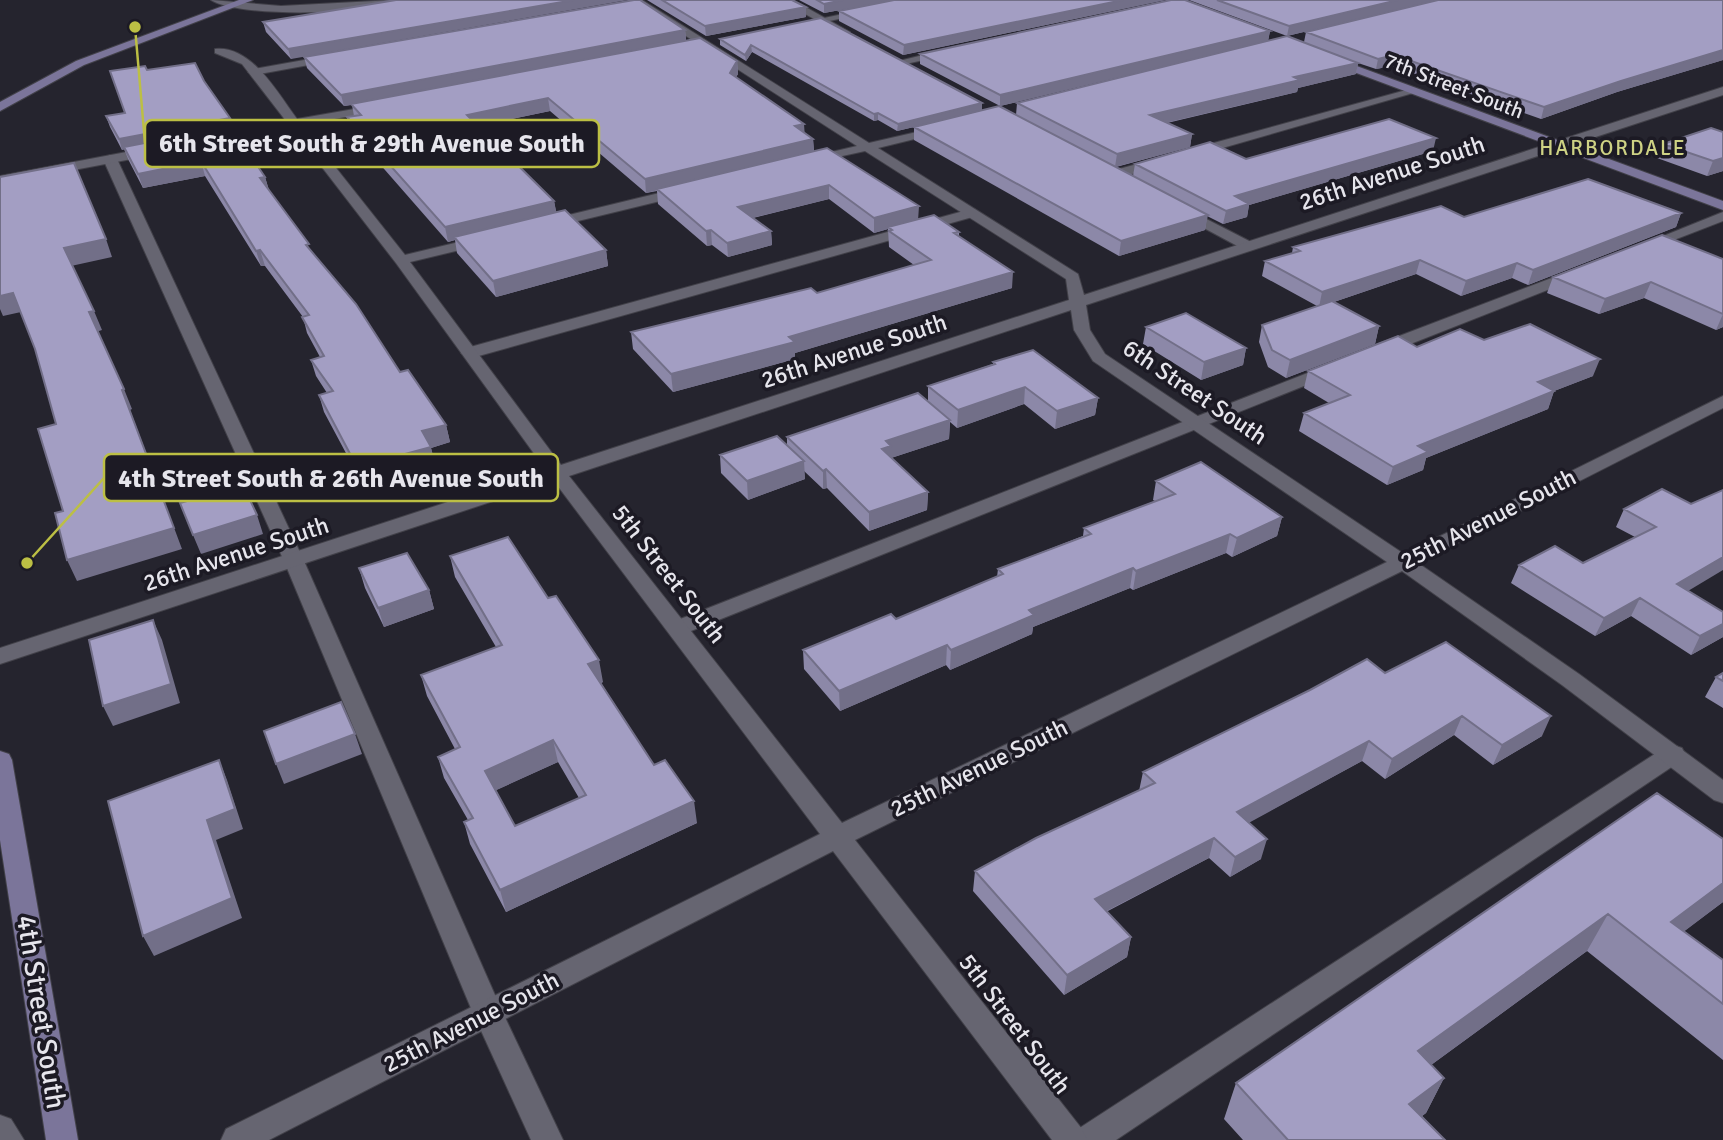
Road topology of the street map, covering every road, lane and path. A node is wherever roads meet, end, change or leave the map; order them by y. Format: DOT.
graph roads {
  1 [pos="216,0"];
  2 [pos="248,0"];
  3 [pos="389,0"];
  4 [pos="785,0"];
  5 [pos="924,0"];
  6 [pos="635,3"];
  7 [pos="234,5"];
  8 [pos="823,20"];
  9 [pos="783,28"];
  10 [pos="856,38"];
  11 [pos="954,50"];
  12 [pos="219,51"];
  13 [pos="1313,53"];
  14 [pos="349,55"];
  15 [pos="254,72"];
  16 [pos="925,75"];
  17 [pos="1414,91"];
  18 [pos="1723,91"];
  19 [pos="390,105"];
  20 [pos="0,107"];
  21 [pos="294,123"];
  22 [pos="959,124"];
  23 [pos="202,141"];
  24 [pos="1557,145"];
  25 [pos="865,147"];
  26 [pos="163,149"];
  27 [pos="110,159"];
  28 [pos="799,163"];
  29 [pos="1113,175"];
  30 [pos="0,180"];
  31 [pos="693,189"];
  32 [pos="1723,206"];
  33 [pos="1175,207"];
  34 [pos="971,213"];
  35 [pos="1723,216"];
  36 [pos="533,228"];
  37 [pos="494,238"];
  38 [pos="1248,246"];
  39 [pos="1620,256"];
  40 [pos="401,260"];
  41 [pos="1594,266"];
  42 [pos="1076,304"];
  43 [pos="469,353"];
  44 [pos="1723,401"];
  45 [pos="1195,422"];
  46 [pos="558,474"];
  47 [pos="294,561"];
  48 [pos="1404,562"];
  49 [pos="678,628"];
  50 [pos="0,656"];
  51 [pos="1673,754"];
  52 [pos="0,760"];
  53 [pos="1723,793"];
  54 [pos="839,836"];
  55 [pos="488,1013"];
  56 [pos="0,1130"];
  57 [pos="9,1140"];
  58 [pos="62,1140"];
  59 [pos="236,1140"];
  60 [pos="547,1140"];
  61 [pos="1071,1140"];
  62 [pos="1089,1140"];
  1 -- 7 [label="street"];
  2 -- 7 [label="street"];
  3 -- 7 [label="street"];
  4 -- 8 [label="street"];
  5 -- 8 [label="street"];
  6 -- 25 [label="street, 6th Street South"];
  7 -- 20 [label="street"];
  8 -- 9 [label="street"];
  8 -- 10 [label="street"];
  11 -- 16 [label="street"];
  12 -- 15 [label="street, 5th Street South"];
  13 -- 17 [label="street, 7th Street South"];
  14 -- 15 [label="street"];
  15 -- 21 [label="street, 5th Street South"];
  17 -- 24 [label="street, 7th Street South"];
  17 -- 29 [label="street"];
  18 -- 24 [label="street, 26th Avenue South"];
  19 -- 21 [label="street"];
  21 -- 23 [label="street"];
  21 -- 40 [label="street, 5th Street South"];
  22 -- 25 [label="street"];
  24 -- 32 [label="street, 7th Street South"];
  24 -- 38 [label="street, 26th Avenue South"];
  25 -- 28 [label="street"];
  25 -- 34 [label="street, 6th Street South"];
  26 -- 27 [label="street"];
  27 -- 30 [label="street"];
  27 -- 47 [label="street"];
  31 -- 36 [label="street"];
  33 -- 38 [label="street"];
  34 -- 42 [label="street, 6th Street South"];
  34 -- 43 [label="street"];
  35 -- 39 [label="street"];
  37 -- 40 [label="street"];
  38 -- 42 [label="street, 26th Avenue South"];
  40 -- 43 [label="street, 5th Street South"];
  41 -- 45 [label="street"];
  42 -- 45 [label="street, 6th Street South"];
  42 -- 46 [label="street, 26th Avenue South"];
  43 -- 46 [label="street, 5th Street South"];
  44 -- 48 [label="street, 25th Avenue South"];
  45 -- 48 [label="street, 6th Street South"];
  45 -- 49 [label="street"];
  46 -- 47 [label="street, 26th Avenue South"];
  46 -- 49 [label="street, 5th Street South"];
  47 -- 50 [label="street, 26th Avenue South"];
  47 -- 55 [label="street"];
  48 -- 51 [label="street, 6th Street South"];
  48 -- 54 [label="street, 25th Avenue South"];
  49 -- 54 [label="street, 5th Street South"];
  51 -- 53 [label="street, 6th Street South"];
  51 -- 62 [label="street"];
  52 -- 58 [label="street, 4th Street South"];
  54 -- 55 [label="street, 25th Avenue South"];
  54 -- 61 [label="street, 5th Street South"];
  55 -- 59 [label="street, 25th Avenue South"];
  55 -- 60 [label="street"];
  56 -- 57 [label="street"];
}
